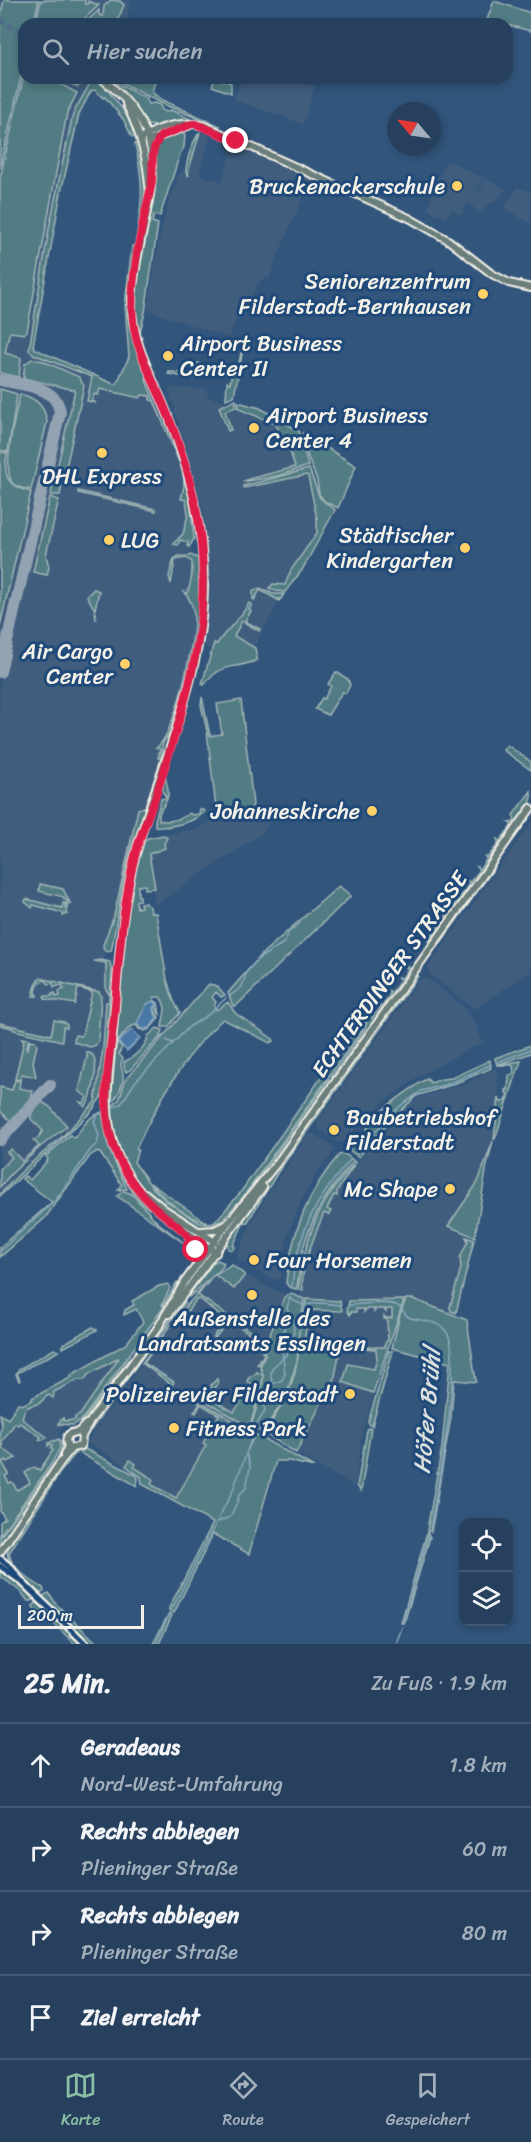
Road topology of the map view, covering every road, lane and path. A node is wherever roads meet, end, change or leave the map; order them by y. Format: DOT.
graph roads {
  1 [pos="108,84"];
  2 [pos="123,98"];
  3 [pos="144,127"];
  4 [pos="160,133"];
  5 [pos="145,138"];
  6 [pos="153,162"];
  7 [pos="149,195"];
  8 [pos="530,288"];
  9 [pos="531,807"];
  10 [pos="277,1163"];
  11 [pos="131,1180"];
  12 [pos="228,1223"];
  13 [pos="185,1231"];
  14 [pos="199,1231"];
  15 [pos="214,1241"];
  16 [pos="220,1246"];
  17 [pos="209,1248"];
  18 [pos="216,1253"];
  19 [pos="197,1265"];
  20 [pos="157,1329"];
  21 [pos="80,1434"];
  22 [pos="70,1447"];
  23 [pos="4,1546"];
  24 [pos="0,1552"];
  25 [pos="0,1559"];
  26 [pos="4,1568"];
  27 [pos="86,1644"];
  1 -- 2 [label="main road"];
  2 -- 3 [label="main road"];
  2 -- 5 [label="main road"];
  3 -- 4 [label="main road"];
  3 -- 5 [label="main road"];
  4 -- 5 [label="main road"];
  4 -- 6 [label="main road"];
  4 -- 8 [label="main road"];
  5 -- 6 [label="main road"];
  5 -- 7 [label="main road"];
  6 -- 7 [label="main road"];
  7 -- 11 [label="main road"];
  9 -- 10 [label="main road, ECHTERDINGER STRASSE"];
  10 -- 12 [label="main road, ECHTERDINGER STRASSE"];
  10 -- 16 [label="main road, ECHTERDINGER STRASSE"];
  11 -- 13 [label="main road"];
  11 -- 14 [label="main road"];
  12 -- 14 [label="main road"];
  12 -- 15 [label="main road, ECHTERDINGER STRASSE"];
  13 -- 17 [label="main road"];
  13 -- 19 [label="main road"];
  14 -- 15 [label="main road"];
  15 -- 16 [label="main road"];
  15 -- 17 [label="main road, ECHTERDINGER STRASSE"];
  16 -- 18 [label="main road, ECHTERDINGER STRASSE"];
  17 -- 18 [label="main road"];
  17 -- 19 [label="main road, ECHTERDINGER STRASSE"];
  18 -- 20 [label="main road, ECHTERDINGER STRASSE"];
  19 -- 20 [label="main road, ECHTERDINGER STRASSE"];
  20 -- 21 [label="main road, ECHTERDINGER STRASSE"];
  21 -- 22 [label="main road"];
  21 -- 22 [label="main road"];
  22 -- 23 [label="main road"];
  23 -- 24 [label="main road"];
  23 -- 26 [label="street"];
  25 -- 26 [label="street"];
  26 -- 27 [label="street"];
}
